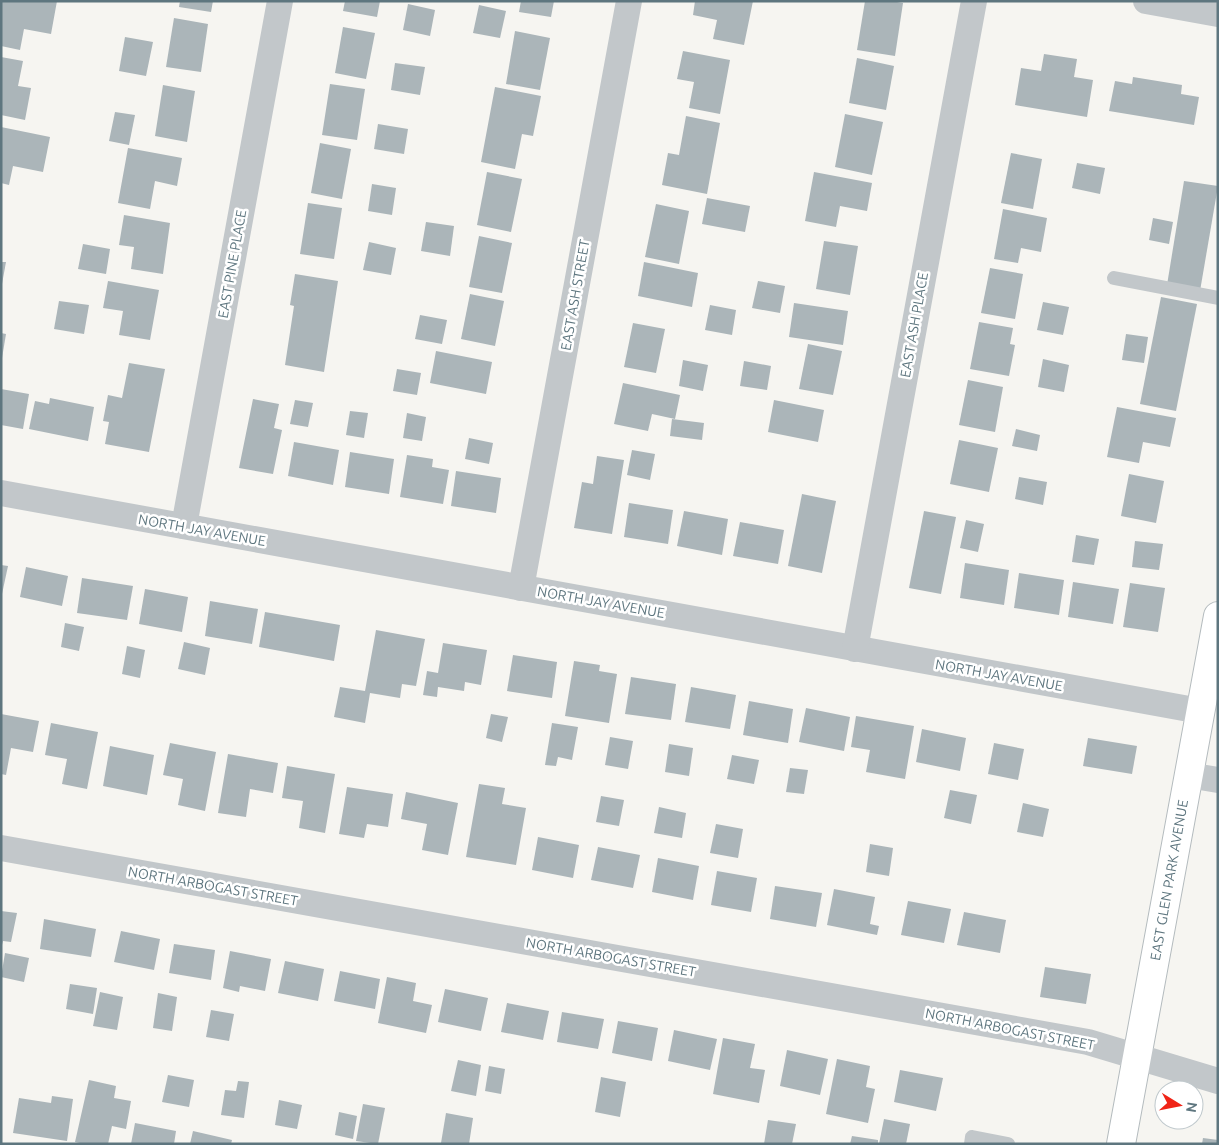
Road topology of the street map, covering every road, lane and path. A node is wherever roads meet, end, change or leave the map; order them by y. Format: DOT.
graph roads {
  1 [pos="280,1"];
  2 [pos="629,1"];
  3 [pos="974,1"];
  4 [pos="1149,2"];
  5 [pos="1218,14"];
  6 [pos="1114,278"];
  7 [pos="1218,298"];
  8 [pos="1,493"];
  9 [pos="184,526"];
  10 [pos="521,588"];
  11 [pos="1218,616"];
  12 [pos="855,649"];
  13 [pos="1200,711"];
  14 [pos="1188,775"];
  15 [pos="1218,780"];
  16 [pos="1,848"];
  17 [pos="1136,1057"];
  18 [pos="1218,1081"];
  19 [pos="971,1144"];
  20 [pos="1008,1144"];
  21 [pos="1120,1144"];
  1 -- 9 [label="street, EAST PINE PLACE"];
  2 -- 10 [label="street, EAST ASH STREET"];
  3 -- 12 [label="street, EAST ASH PLACE"];
  4 -- 5 [label="street"];
  6 -- 7 [label="lane"];
  8 -- 9 [label="street, NORTH JAY AVENUE"];
  9 -- 10 [label="street, NORTH JAY AVENUE"];
  10 -- 12 [label="street, NORTH JAY AVENUE"];
  11 -- 13 [label="main road, EAST GLEN PARK AVENUE"];
  12 -- 13 [label="street, NORTH JAY AVENUE"];
  13 -- 14 [label="main road, EAST GLEN PARK AVENUE"];
  14 -- 15 [label="street"];
  14 -- 17 [label="main road, EAST GLEN PARK AVENUE"];
  16 -- 17 [label="street, NORTH ARBOGAST STREET"];
  17 -- 18 [label="street, NORTH ARBOGAST STREET"];
  17 -- 21 [label="main road, EAST GLEN PARK AVENUE"];
  19 -- 20 [label="lane"];
}
